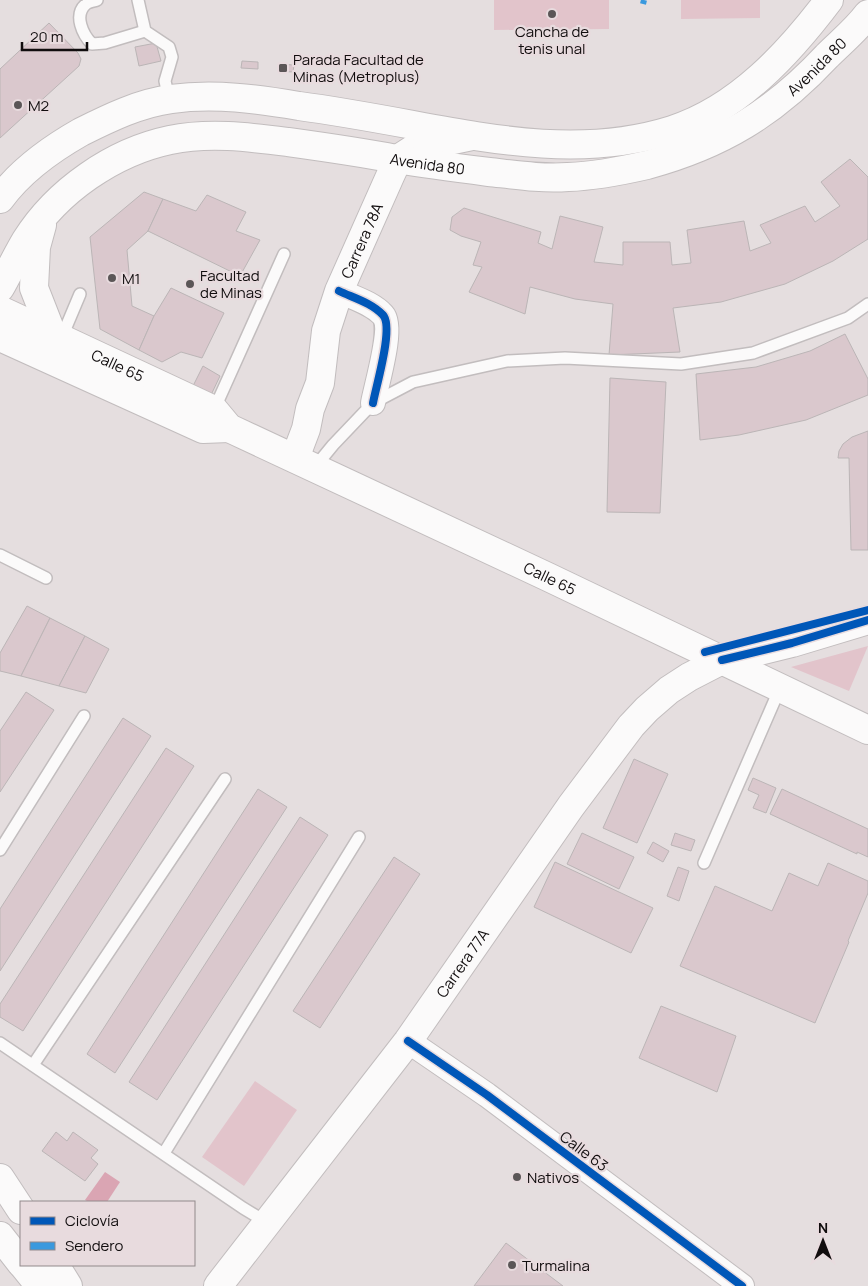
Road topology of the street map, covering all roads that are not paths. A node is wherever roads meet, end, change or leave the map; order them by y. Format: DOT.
graph roads {
  1 [pos="97,0"];
  2 [pos="138,0"];
  3 [pos="829,0"];
  4 [pos="868,14"];
  5 [pos="146,31"];
  6 [pos="169,99"];
  7 [pos="472,136"];
  8 [pos="398,159"];
  9 [pos="0,199"];
  10 [pos="44,216"];
  11 [pos="284,254"];
  12 [pos="0,288"];
  13 [pos="339,291"];
  14 [pos="80,294"];
  15 [pos="868,304"];
  16 [pos="0,310"];
  17 [pos="56,336"];
  18 [pos="0,337"];
  19 [pos="373,403"];
  20 [pos="215,422"];
  21 [pos="305,462"];
  22 [pos="0,555"];
  23 [pos="46,578"];
  24 [pos="868,620"];
  25 [pos="722,660"];
  26 [pos="780,688"];
  27 [pos="84,716"];
  28 [pos="868,730"];
  29 [pos="225,779"];
  30 [pos="359,837"];
  31 [pos="0,850"];
  32 [pos="704,863"];
  33 [pos="408,1041"];
  34 [pos="0,1043"];
  35 [pos="33,1065"];
  36 [pos="164,1153"];
  37 [pos="0,1178"];
  38 [pos="20,1208"];
  39 [pos="268,1223"];
  40 [pos="0,1236"];
  41 [pos="20,1261"];
  42 [pos="24,1266"];
  43 [pos="56,1266"];
  44 [pos="40,1286"];
  45 [pos="68,1286"];
  46 [pos="218,1286"];
  47 [pos="742,1286"];
  1 -- 5 [label="lane"];
  2 -- 5 [label="lane"];
  3 -- 7 [label="main road, Avenida 80"];
  4 -- 8 [label="main road, Avenida 80"];
  5 -- 6 [label="lane"];
  6 -- 7 [label="main road, Avenida 80"];
  6 -- 9 [label="main road, Avenida 80"];
  7 -- 8 [label="main road"];
  8 -- 10 [label="main road, Avenida 80"];
  8 -- 13 [label="main road, Carrera 78A"];
  10 -- 12 [label="main road, Avenida 80"];
  10 -- 17 [label="main road"];
  11 -- 20 [label="lane"];
  13 -- 19 [label="street"];
  13 -- 21 [label="main road, Carrera 78A"];
  14 -- 17 [label="lane"];
  15 -- 19 [label="lane"];
  16 -- 17 [label="main road, Calle 65"];
  17 -- 20 [label="main road, Calle 65"];
  18 -- 20 [label="main road, Calle 65"];
  19 -- 21 [label="lane"];
  20 -- 21 [label="main road, Calle 65"];
  21 -- 25 [label="main road, Calle 65"];
  22 -- 23 [label="lane"];
  24 -- 25 [label="main road, Carrera 77A"];
  25 -- 26 [label="main road, Calle 65"];
  25 -- 33 [label="main road, Carrera 77A"];
  26 -- 28 [label="main road, Calle 65"];
  26 -- 32 [label="lane"];
  27 -- 31 [label="lane"];
  29 -- 35 [label="lane"];
  30 -- 36 [label="lane"];
  33 -- 39 [label="main road, Carrera 77A"];
  33 -- 47 [label="street, Calle 63"];
  34 -- 35 [label="lane"];
  35 -- 36 [label="lane"];
  36 -- 39 [label="lane"];
  37 -- 38 [label="main road"];
  39 -- 46 [label="main road, Carrera 77A"];
  40 -- 41 [label="main road"];
  42 -- 44 [label="main road"];
  43 -- 45 [label="main road"];
}
